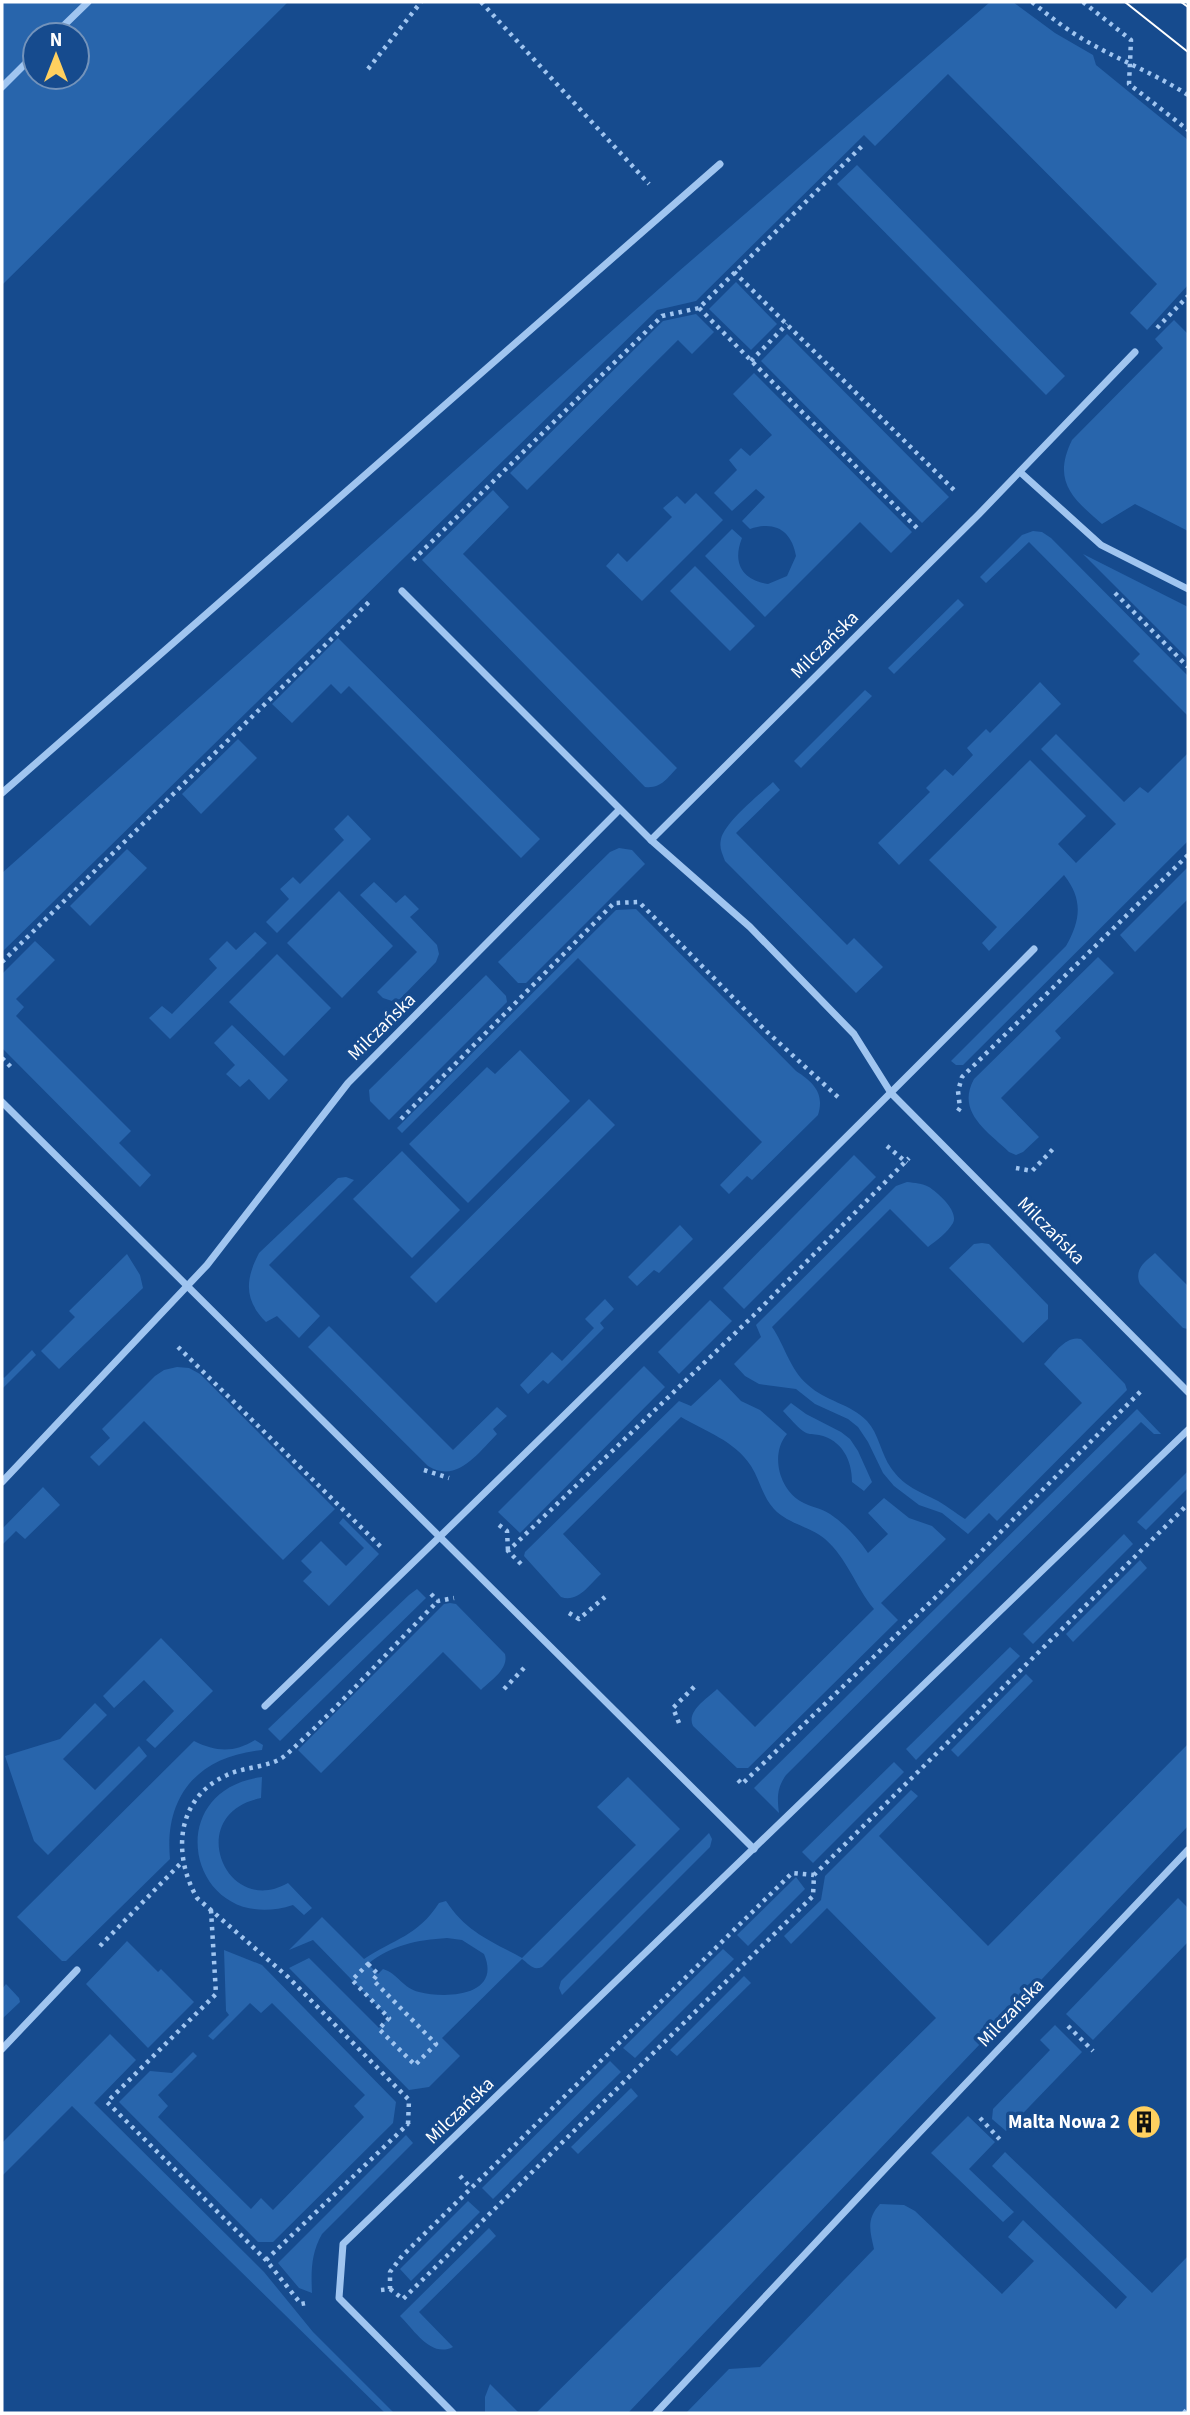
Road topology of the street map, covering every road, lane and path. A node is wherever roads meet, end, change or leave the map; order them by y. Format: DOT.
graph roads {
  1 [pos="88,2"];
  2 [pos="421,2"];
  3 [pos="481,2"];
  4 [pos="1032,2"];
  5 [pos="1083,2"];
  6 [pos="68,21"];
  7 [pos="1130,62"];
  8 [pos="21,68"];
  9 [pos="368,69"];
  10 [pos="2,87"];
  11 [pos="1188,95"];
  12 [pos="1188,130"];
  13 [pos="862,146"];
  14 [pos="720,164"];
  15 [pos="671,207"];
  16 [pos="734,272"];
  17 [pos="1188,296"];
  18 [pos="699,308"];
  19 [pos="787,324"];
  20 [pos="1135,352"];
  21 [pos="751,361"];
  22 [pos="1020,472"];
  23 [pos="959,495"];
  24 [pos="921,532"];
  25 [pos="412,560"];
  26 [pos="1188,589"];
  27 [pos="402,591"];
  28 [pos="373,598"];
  29 [pos="2,793"];
  30 [pos="619,810"];
  31 [pos="650,841"];
  32 [pos="1188,855"];
  33 [pos="1034,949"];
  34 [pos="2,962"];
  35 [pos="891,1093"];
  36 [pos="2,1102"];
  37 [pos="961,1108"];
  38 [pos="968,1117"];
  39 [pos="401,1119"];
  40 [pos="862,1122"];
  41 [pos="932,1134"];
  42 [pos="1053,1149"];
  43 [pos="1008,1160"];
  44 [pos="905,1162"];
  45 [pos="915,1168"];
  46 [pos="188,1285"];
  47 [pos="153,1321"];
  48 [pos="1164,1367"];
  49 [pos="1188,1392"];
  50 [pos="1188,1430"];
  51 [pos="2,1482"];
  52 [pos="1188,1504"];
  53 [pos="440,1537"];
  54 [pos="527,1570"];
  55 [pos="405,1571"];
  56 [pos="459,1597"];
  57 [pos="605,1597"];
  58 [pos="438,1601"];
  59 [pos="562,1609"];
  60 [pos="528,1665"];
  61 [pos="695,1686"];
  62 [pos="504,1689"];
  63 [pos="265,1706"];
  64 [pos="679,1725"];
  65 [pos="733,1775"];
  66 [pos="754,1849"];
  67 [pos="1188,1850"];
  68 [pos="183,1861"];
  69 [pos="814,1875"];
  70 [pos="211,1910"];
  71 [pos="78,1970"];
  72 [pos="389,2018"];
  73 [pos="1076,2034"];
  74 [pos="2,2049"];
  75 [pos="1093,2051"];
  76 [pos="972,2110"];
  77 [pos="408,2124"];
  78 [pos="1003,2143"];
  79 [pos="390,2289"];
  80 [pos="339,2298"];
  81 [pos="1188,2408"];
  82 [pos="453,2413"];
  83 [pos="656,2413"];
  84 [pos="1184,2413"];
  1 -- 6 [label="street"];
  2 -- 9 [label="path"];
  3 -- 15 [label="path"];
  4 -- 7 [label="path"];
  5 -- 7 [label="path"];
  7 -- 11 [label="path"];
  7 -- 12 [label="path"];
  8 -- 10 [label="street"];
  13 -- 16 [label="path"];
  14 -- 15 [label="street"];
  15 -- 29 [label="street"];
  16 -- 18 [label="path"];
  16 -- 19 [label="path"];
  17 -- 20 [label="path"];
  18 -- 21 [label="path"];
  18 -- 25 [label="path"];
  19 -- 21 [label="path"];
  19 -- 23 [label="path"];
  20 -- 22 [label="street, Milczańska"];
  21 -- 24 [label="path"];
  22 -- 26 [label="street"];
  22 -- 31 [label="street, Milczańska"];
  27 -- 30 [label="street, Milczańska"];
  28 -- 34 [label="path"];
  30 -- 31 [label="street, Milczańska"];
  30 -- 46 [label="street, Milczańska"];
  31 -- 35 [label="street, Milczańska"];
  32 -- 37 [label="path"];
  33 -- 35 [label="street"];
  35 -- 40 [label="street"];
  35 -- 41 [label="street, Milczańska"];
  36 -- 46 [label="street"];
  37 -- 38 [label="path"];
  37 -- 41 [label="path"];
  39 -- 40 [label="path"];
  40 -- 44 [label="path"];
  40 -- 53 [label="street"];
  41 -- 44 [label="path"];
  41 -- 48 [label="street, Milczańska"];
  42 -- 43 [label="path"];
  44 -- 45 [label="path"];
  44 -- 54 [label="path"];
  46 -- 47 [label="street, Milczańska"];
  46 -- 53 [label="street"];
  47 -- 51 [label="street, Milczańska"];
  47 -- 55 [label="path"];
  48 -- 49 [label="street, Milczańska"];
  48 -- 65 [label="path"];
  50 -- 66 [label="street, Milczańska"];
  52 -- 69 [label="path"];
  53 -- 55 [label="street"];
  53 -- 66 [label="street"];
  55 -- 58 [label="path"];
  55 -- 63 [label="street"];
  56 -- 58 [label="path"];
  57 -- 59 [label="path"];
  58 -- 68 [label="path"];
  60 -- 62 [label="path"];
  61 -- 64 [label="path"];
  66 -- 80 [label="street, Milczańska"];
  67 -- 83 [label="street, Milczańska"];
  68 -- 70 [label="path"];
  68 -- 71 [label="path"];
  69 -- 79 [label="path"];
  69 -- 79 [label="path"];
  70 -- 77 [label="path"];
  70 -- 80 [label="path"];
  71 -- 74 [label="street"];
  72 -- 72 [label="path"];
  73 -- 75 [label="path"];
  76 -- 78 [label="path"];
  79 -- 80 [label="path"];
  80 -- 82 [label="street"];
  81 -- 84 [label="path"];
}
